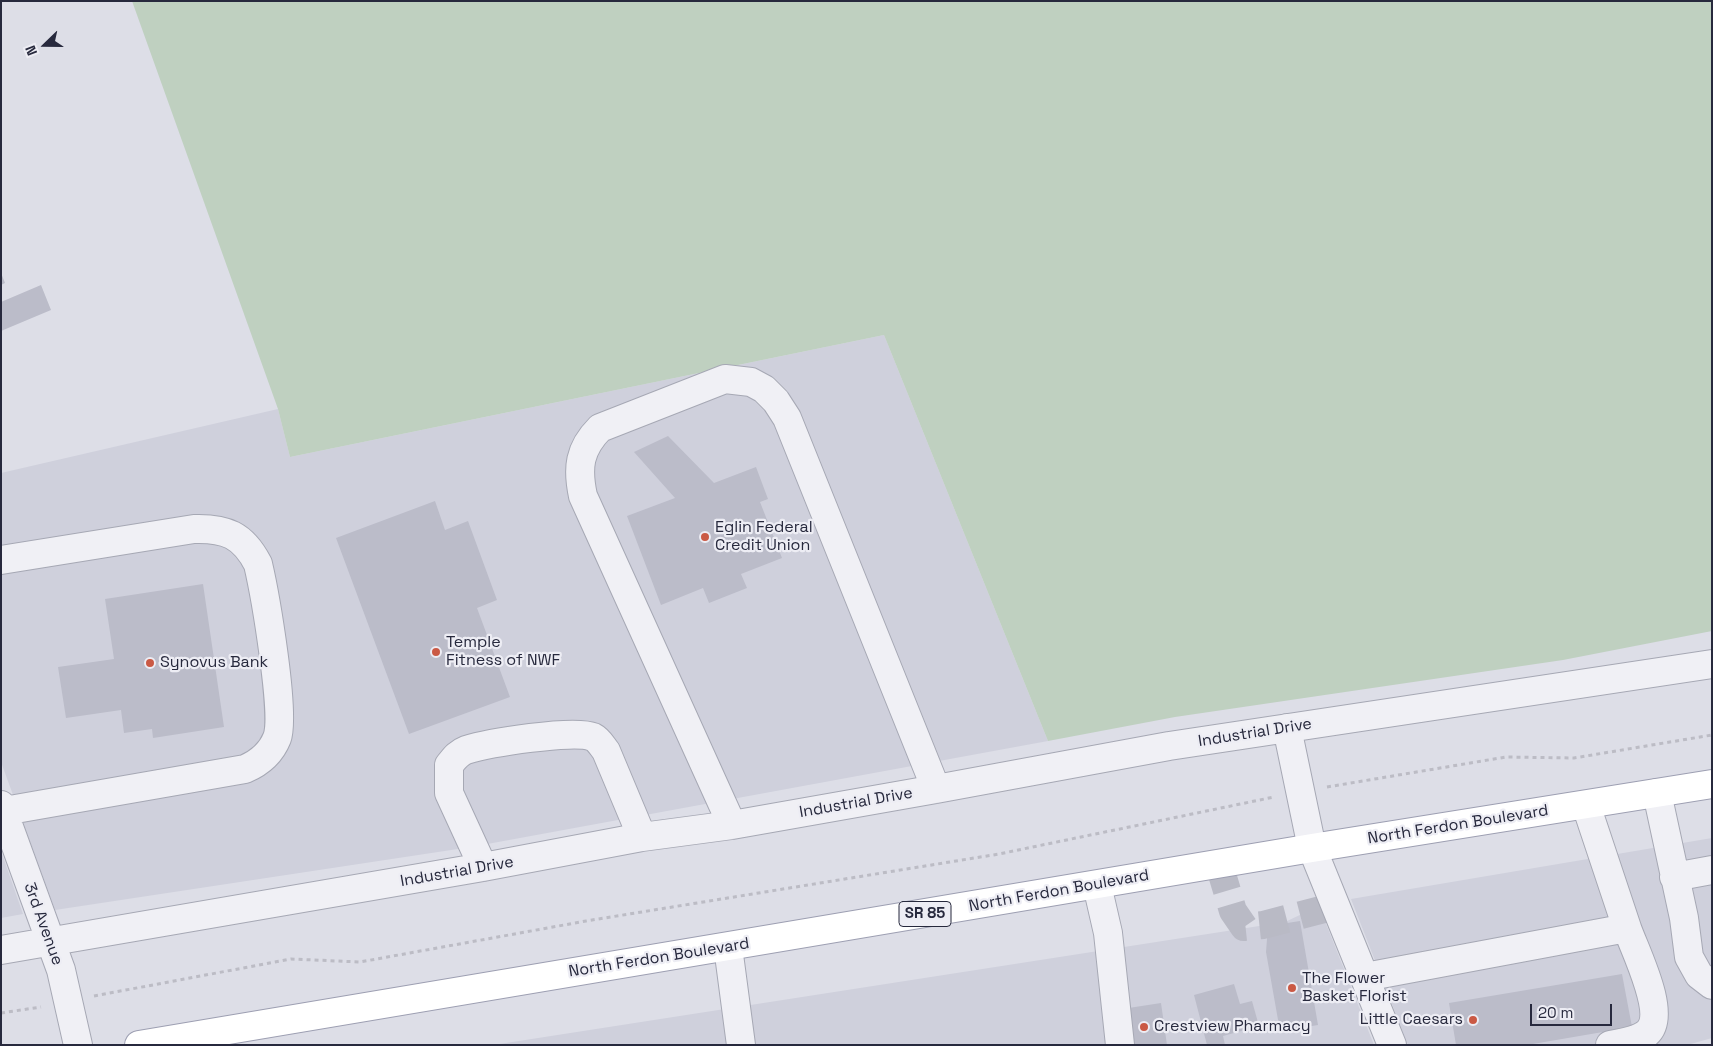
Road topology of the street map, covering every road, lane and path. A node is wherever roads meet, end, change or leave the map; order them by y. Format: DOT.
graph roads {
  1 [pos="1,560"];
  2 [pos="1712,664"];
  3 [pos="1287,728"];
  4 [pos="1712,735"];
  5 [pos="1712,784"];
  6 [pos="936,789"];
  7 [pos="1300,792"];
  8 [pos="1657,793"];
  9 [pos="1586,805"];
  10 [pos="2,808"];
  11 [pos="732,825"];
  12 [pos="642,837"];
  13 [pos="1312,848"];
  14 [pos="483,867"];
  15 [pos="1712,870"];
  16 [pos="1674,877"];
  17 [pos="1097,885"];
  18 [pos="1627,928"];
  19 [pos="50,942"];
  20 [pos="728,947"];
  21 [pos="1,950"];
  22 [pos="1365,976"];
  23 [pos="1712,985"];
  24 [pos="68,1002"];
  25 [pos="1,1014"];
  26 [pos="78,1045"];
  27 [pos="139,1045"];
  28 [pos="741,1045"];
  29 [pos="1120,1045"];
  30 [pos="1392,1045"];
  31 [pos="1610,1045"];
  1 -- 10 [label="street"];
  2 -- 3 [label="street, Industrial Drive"];
  3 -- 6 [label="street, Industrial Drive"];
  3 -- 7 [label="street"];
  4 -- 7 [label="path"];
  5 -- 8 [label="main road, North Ferdon Boulevard / SR 85"];
  6 -- 11 [label="street, Industrial Drive"];
  6 -- 11 [label="street"];
  7 -- 13 [label="street"];
  7 -- 24 [label="path"];
  8 -- 9 [label="main road, North Ferdon Boulevard / SR 85"];
  8 -- 16 [label="street"];
  9 -- 13 [label="main road, North Ferdon Boulevard / SR 85"];
  9 -- 18 [label="street"];
  10 -- 19 [label="street, 3rd Avenue"];
  11 -- 12 [label="street, Industrial Drive"];
  12 -- 14 [label="street, Industrial Drive"];
  12 -- 14 [label="street"];
  13 -- 17 [label="main road, North Ferdon Boulevard / SR 85"];
  13 -- 22 [label="street"];
  14 -- 19 [label="street, Industrial Drive"];
  15 -- 16 [label="street"];
  16 -- 23 [label="street"];
  17 -- 20 [label="main road, North Ferdon Boulevard / SR 85"];
  17 -- 29 [label="street"];
  18 -- 22 [label="street"];
  18 -- 31 [label="street"];
  19 -- 21 [label="street, Industrial Drive"];
  19 -- 24 [label="street, 3rd Avenue"];
  20 -- 27 [label="main road, North Ferdon Boulevard / SR 85"];
  20 -- 28 [label="street"];
  22 -- 30 [label="street"];
  24 -- 25 [label="path"];
  24 -- 26 [label="street, 3rd Avenue"];
}
